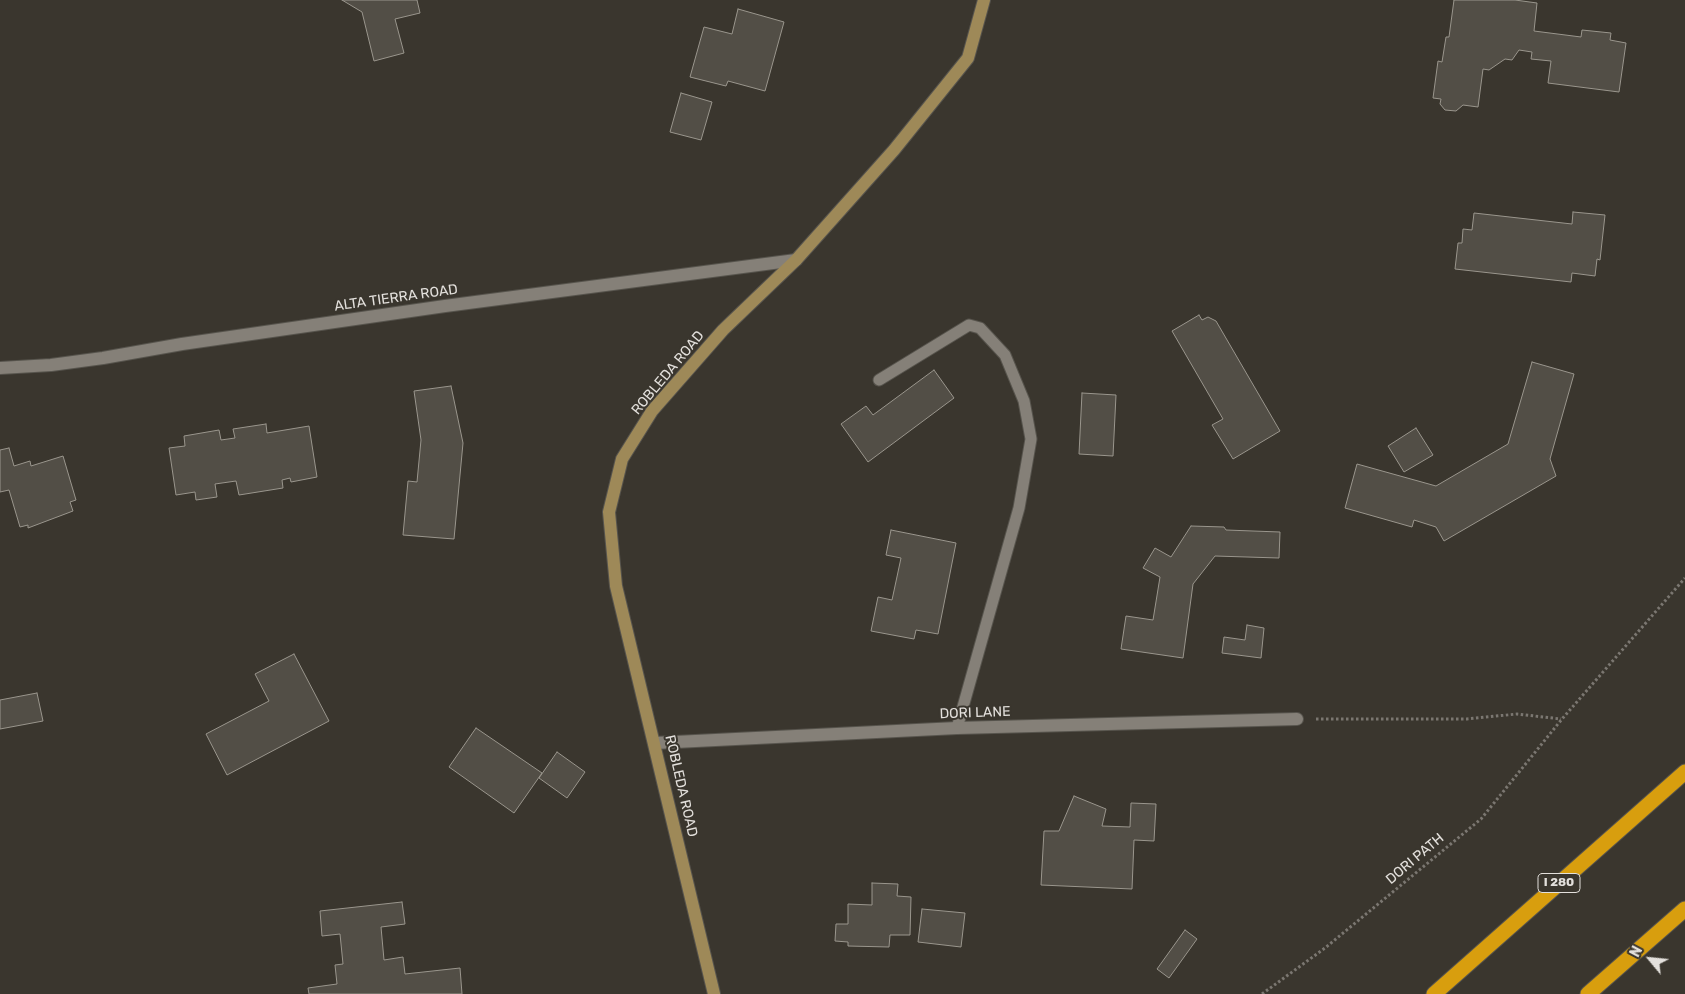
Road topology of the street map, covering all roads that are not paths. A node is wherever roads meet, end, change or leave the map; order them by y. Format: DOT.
graph roads {
  1 [pos="984,0"];
  2 [pos="796,260"];
  3 [pos="0,368"];
  4 [pos="880,380"];
  5 [pos="1297,719"];
  6 [pos="957,728"];
  7 [pos="655,744"];
  8 [pos="1685,772"];
  9 [pos="1685,909"];
  10 [pos="714,994"];
  11 [pos="1434,994"];
  12 [pos="1588,994"];
  1 -- 2 [label="street, ROBLEDA ROAD"];
  2 -- 3 [label="street, ALTA TIERRA ROAD"];
  2 -- 7 [label="street, ROBLEDA ROAD"];
  4 -- 6 [label="lane"];
  5 -- 6 [label="street, DORI LANE"];
  6 -- 7 [label="street, DORI LANE"];
  7 -- 10 [label="street, ROBLEDA ROAD"];
  8 -- 11 [label="highway, I 280"];
  9 -- 12 [label="highway"];
}
